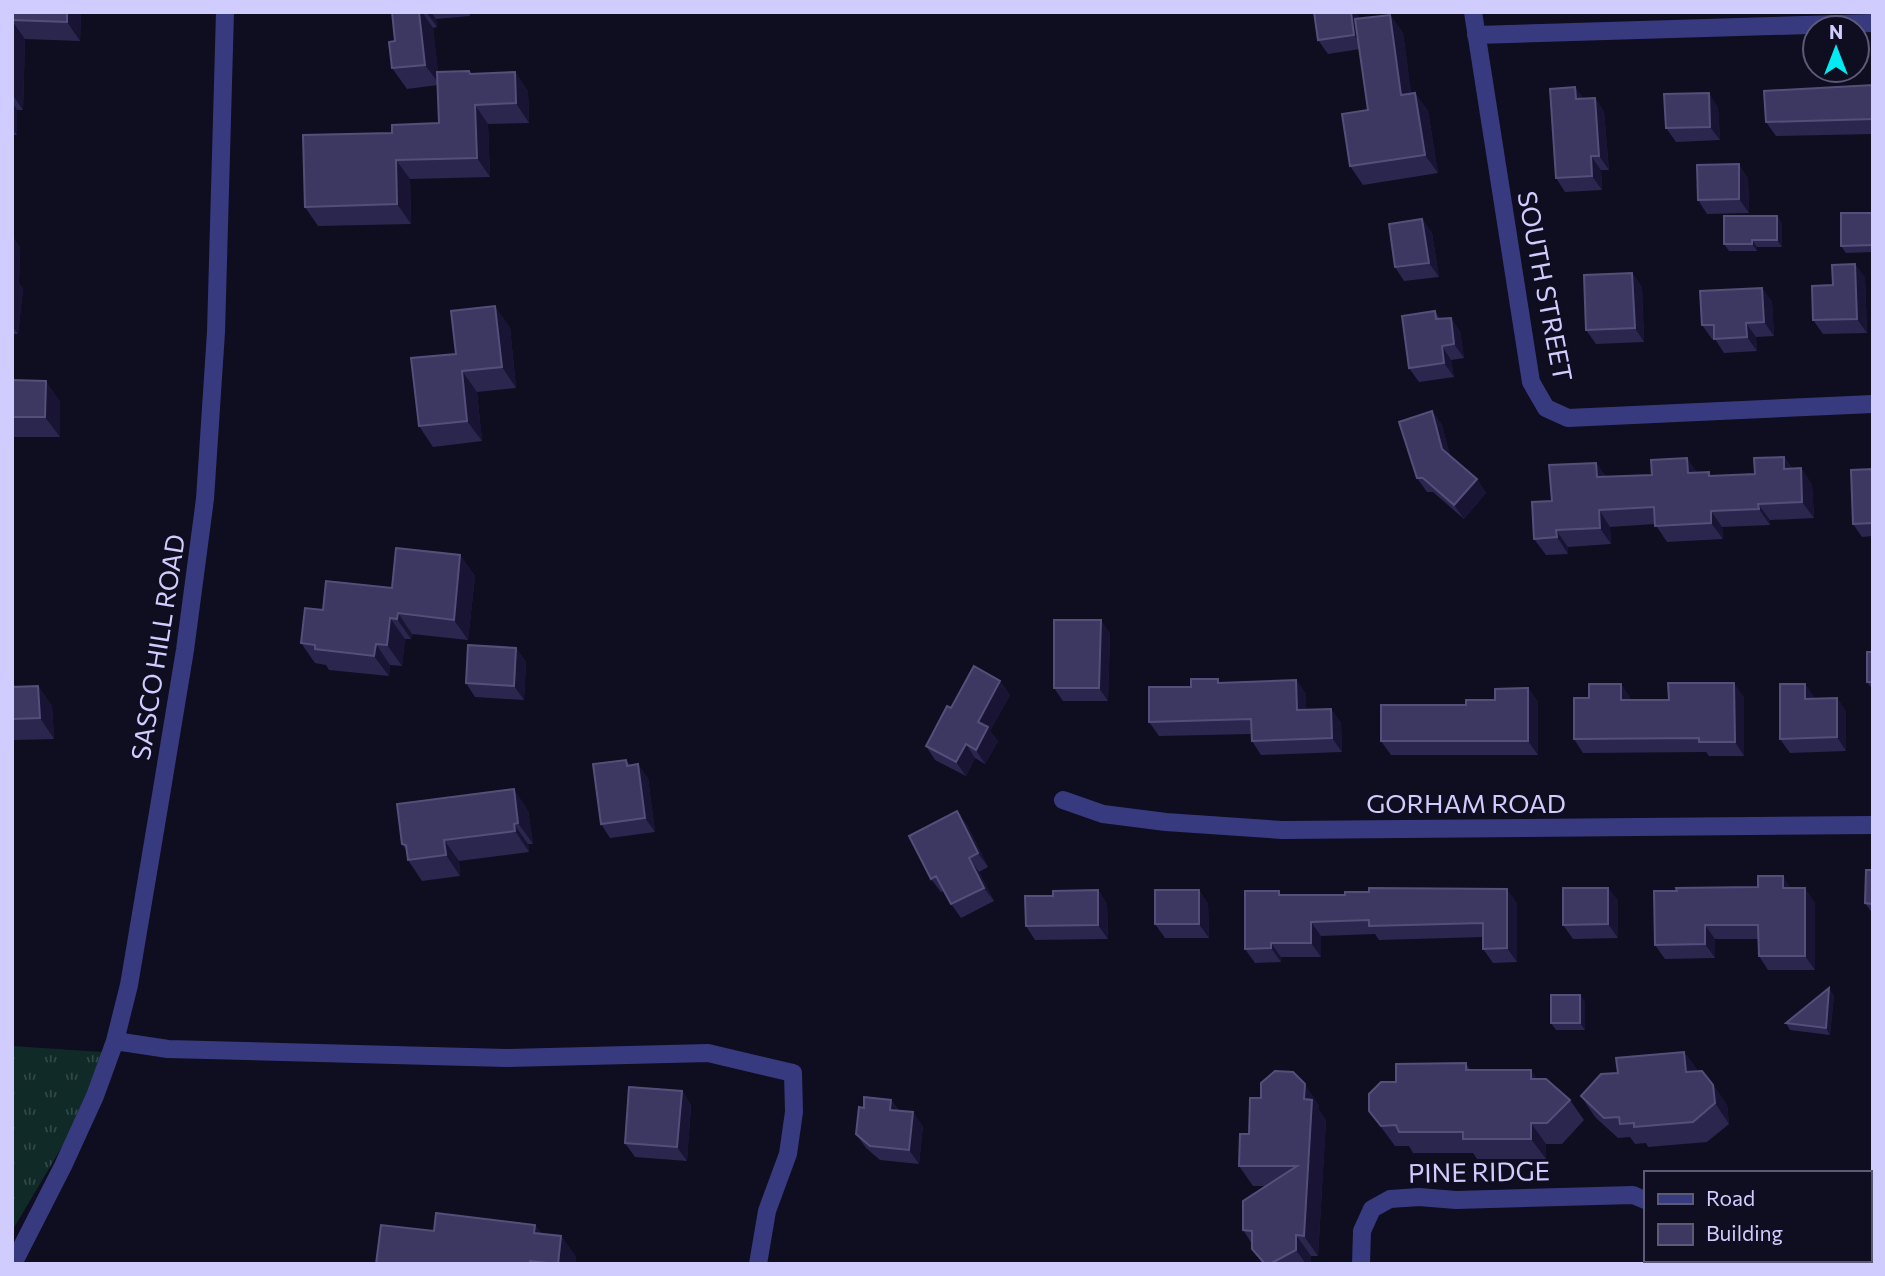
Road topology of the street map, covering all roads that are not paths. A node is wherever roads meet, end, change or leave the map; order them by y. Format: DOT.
graph roads {
  1 [pos="225,12"];
  2 [pos="1473,12"];
  3 [pos="1873,23"];
  4 [pos="1476,36"];
  5 [pos="1873,404"];
  6 [pos="1063,800"];
  7 [pos="1873,825"];
  8 [pos="115,1041"];
  9 [pos="1644,1200"];
  10 [pos="13,1264"];
  11 [pos="758,1264"];
  12 [pos="1361,1264"];
  1 -- 8 [label="street, SASCO HILL ROAD"];
  2 -- 4 [label="street, SOUTH STREET"];
  3 -- 4 [label="street"];
  4 -- 5 [label="street, SOUTH STREET"];
  6 -- 7 [label="street, GORHAM ROAD"];
  8 -- 10 [label="street, SASCO HILL ROAD"];
  8 -- 11 [label="street"];
  9 -- 12 [label="street, PINE RIDGE"];
}
